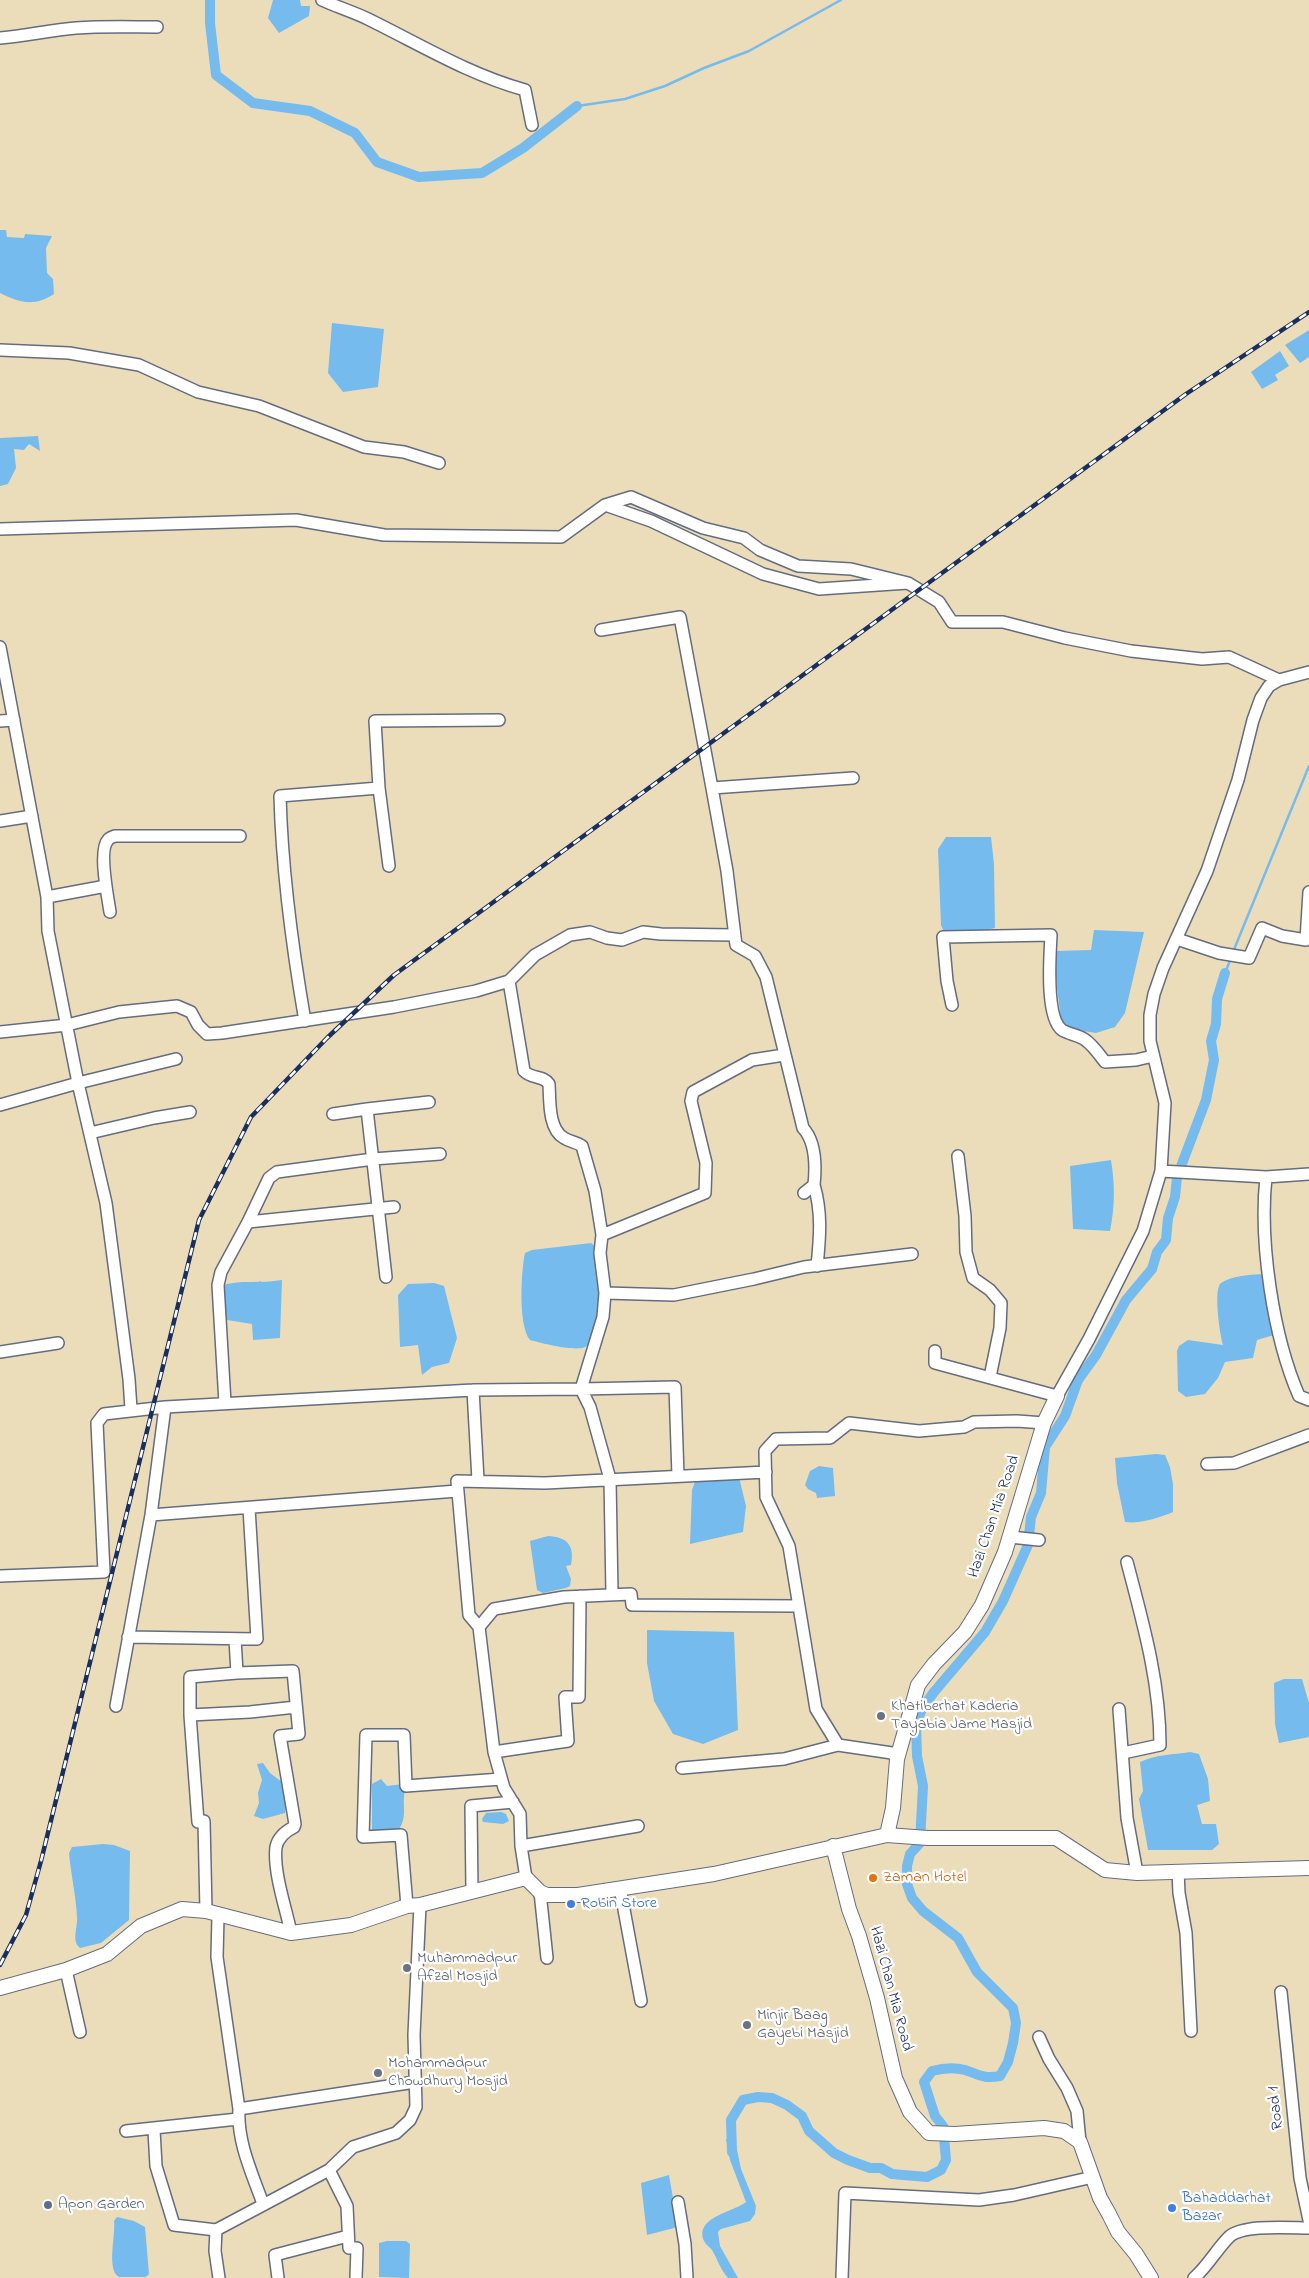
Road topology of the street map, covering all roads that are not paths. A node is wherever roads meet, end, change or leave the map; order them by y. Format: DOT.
graph roads {
  1 [pos="322,0"];
  2 [pos="157,26"];
  3 [pos="0,38"];
  4 [pos="532,125"];
  5 [pos="0,350"];
  6 [pos="439,463"];
  7 [pos="605,505"];
  8 [pos="0,529"];
  9 [pos="908,583"];
  10 [pos="601,630"];
  11 [pos="0,647"];
  12 [pos="1309,672"];
  13 [pos="1279,680"];
  14 [pos="14,720"];
  15 [pos="499,720"];
  16 [pos="0,721"];
  17 [pos="853,778"];
  18 [pos="379,788"];
  19 [pos="712,788"];
  20 [pos="32,816"];
  21 [pos="0,821"];
  22 [pos="240,836"];
  23 [pos="389,866"];
  24 [pos="106,886"];
  25 [pos="1309,892"];
  26 [pos="47,897"];
  27 [pos="110,912"];
  28 [pos="734,935"];
  29 [pos="1176,938"];
  30 [pos="509,981"];
  31 [pos="952,1005"];
  32 [pos="305,1021"];
  33 [pos="67,1025"];
  34 [pos="0,1032"];
  35 [pos="784,1055"];
  36 [pos="1153,1056"];
  37 [pos="176,1059"];
  38 [pos="78,1083"];
  39 [pos="429,1102"];
  40 [pos="0,1105"];
  41 [pos="367,1108"];
  42 [pos="190,1112"];
  43 [pos="333,1114"];
  44 [pos="90,1133"];
  45 [pos="440,1154"];
  46 [pos="958,1156"];
  47 [pos="373,1159"];
  48 [pos="1160,1171"];
  49 [pos="1309,1174"];
  50 [pos="1266,1177"];
  51 [pos="814,1185"];
  52 [pos="804,1193"];
  53 [pos="394,1207"];
  54 [pos="380,1208"];
  55 [pos="248,1222"];
  56 [pos="602,1235"];
  57 [pos="912,1254"];
  58 [pos="817,1266"];
  59 [pos="386,1277"];
  60 [pos="605,1293"];
  61 [pos="58,1344"];
  62 [pos="935,1351"];
  63 [pos="0,1352"];
  64 [pos="990,1377"];
  65 [pos="581,1389"];
  66 [pos="473,1390"];
  67 [pos="1057,1396"];
  68 [pos="1309,1400"];
  69 [pos="225,1403"];
  70 [pos="165,1407"];
  71 [pos="131,1409"];
  72 [pos="1044,1423"];
  73 [pos="1309,1435"];
  74 [pos="1207,1464"];
  75 [pos="766,1472"];
  76 [pos="678,1476"];
  77 [pos="610,1479"];
  78 [pos="478,1480"];
  79 [pos="457,1491"];
  80 [pos="249,1508"];
  81 [pos="151,1515"];
  82 [pos="1010,1537"];
  83 [pos="1039,1540"];
  84 [pos="1127,1562"];
  85 [pos="0,1576"];
  86 [pos="612,1594"];
  87 [pos="580,1596"];
  88 [pos="799,1606"];
  89 [pos="478,1627"];
  90 [pos="128,1638"];
  91 [pos="235,1639"];
  92 [pos="237,1673"];
  93 [pos="116,1706"];
  94 [pos="296,1707"];
  95 [pos="1119,1709"];
  96 [pos="190,1715"];
  97 [pos="838,1745"];
  98 [pos="494,1752"];
  99 [pos="1123,1753"];
  100 [pos="897,1759"];
  101 [pos="682,1768"];
  102 [pos="501,1779"];
  103 [pos="513,1802"];
  104 [pos="638,1826"];
  105 [pos="887,1834"];
  106 [pos="521,1846"];
  107 [pos="833,1846"];
  108 [pos="1309,1868"];
  109 [pos="1178,1871"];
  110 [pos="1136,1873"];
  111 [pos="526,1878"];
  112 [pos="620,1888"];
  113 [pos="472,1891"];
  114 [pos="540,1892"];
  115 [pos="414,1906"];
  116 [pos="212,1914"];
  117 [pos="291,1933"];
  118 [pos="547,1958"];
  119 [pos="66,1970"];
  120 [pos="0,1988"];
  121 [pos="1281,1992"];
  122 [pos="641,2001"];
  123 [pos="1191,2031"];
  124 [pos="80,2032"];
  125 [pos="1039,2037"];
  126 [pos="415,2082"];
  127 [pos="239,2114"];
  128 [pos="154,2130"];
  129 [pos="126,2131"];
  130 [pos="1080,2142"];
  131 [pos="329,2170"];
  132 [pos="1093,2177"];
  133 [pos="678,2202"];
  134 [pos="263,2204"];
  135 [pos="1309,2220"];
  136 [pos="1309,2228"];
  137 [pos="216,2230"];
  138 [pos="348,2236"];
  139 [pos="1198,2274"];
  140 [pos="220,2278"];
  141 [pos="278,2278"];
  142 [pos="356,2278"];
  143 [pos="687,2278"];
  144 [pos="842,2278"];
  145 [pos="1151,2278"];
  1 -- 4 [label="street"];
  2 -- 3 [label="street"];
  5 -- 6 [label="street"];
  7 -- 8 [label="street"];
  7 -- 9 [label="street"];
  7 -- 9 [label="street"];
  9 -- 13 [label="street"];
  10 -- 19 [label="street"];
  11 -- 14 [label="street"];
  12 -- 13 [label="street"];
  13 -- 29 [label="street"];
  14 -- 16 [label="street"];
  14 -- 20 [label="street"];
  15 -- 18 [label="street"];
  17 -- 19 [label="street"];
  18 -- 23 [label="street"];
  18 -- 32 [label="street"];
  19 -- 28 [label="street"];
  20 -- 21 [label="street"];
  20 -- 26 [label="street"];
  22 -- 24 [label="street"];
  24 -- 26 [label="street"];
  24 -- 27 [label="street"];
  25 -- 29 [label="street"];
  26 -- 33 [label="street"];
  28 -- 30 [label="street"];
  28 -- 35 [label="street"];
  29 -- 36 [label="street"];
  30 -- 32 [label="street"];
  30 -- 56 [label="street"];
  31 -- 36 [label="street"];
  32 -- 33 [label="street"];
  33 -- 34 [label="street"];
  33 -- 38 [label="street"];
  35 -- 51 [label="street"];
  35 -- 56 [label="street"];
  36 -- 48 [label="street"];
  37 -- 38 [label="street"];
  38 -- 40 [label="street"];
  38 -- 44 [label="street"];
  39 -- 41 [label="street"];
  41 -- 43 [label="street"];
  41 -- 47 [label="street"];
  42 -- 44 [label="street"];
  44 -- 71 [label="street"];
  45 -- 47 [label="street"];
  46 -- 64 [label="street"];
  47 -- 54 [label="street"];
  47 -- 55 [label="street"];
  48 -- 50 [label="street"];
  48 -- 67 [label="street"];
  49 -- 50 [label="street"];
  50 -- 68 [label="street"];
  51 -- 52 [label="street"];
  51 -- 58 [label="street"];
  53 -- 54 [label="street"];
  54 -- 55 [label="street"];
  54 -- 59 [label="street"];
  55 -- 69 [label="street"];
  56 -- 60 [label="street"];
  57 -- 58 [label="street"];
  58 -- 60 [label="street"];
  60 -- 65 [label="street"];
  61 -- 63 [label="street"];
  62 -- 64 [label="street"];
  64 -- 67 [label="street"];
  65 -- 66 [label="street"];
  65 -- 76 [label="street"];
  65 -- 77 [label="street"];
  66 -- 69 [label="street"];
  66 -- 78 [label="street"];
  67 -- 72 [label="street, Hazi Chan Mia Road"];
  69 -- 70 [label="street"];
  70 -- 71 [label="street"];
  70 -- 81 [label="street"];
  71 -- 85 [label="street"];
  72 -- 75 [label="street"];
  72 -- 82 [label="street, Hazi Chan Mia Road"];
  73 -- 74 [label="street"];
  75 -- 76 [label="street"];
  75 -- 88 [label="street"];
  76 -- 77 [label="street"];
  77 -- 78 [label="street"];
  77 -- 86 [label="street"];
  78 -- 79 [label="street"];
  79 -- 80 [label="street"];
  79 -- 89 [label="street"];
  80 -- 81 [label="street"];
  80 -- 91 [label="street"];
  81 -- 90 [label="street"];
  82 -- 83 [label="street"];
  82 -- 100 [label="street, Hazi Chan Mia Road"];
  84 -- 99 [label="street"];
  86 -- 87 [label="street"];
  86 -- 88 [label="street"];
  87 -- 89 [label="street"];
  87 -- 98 [label="street"];
  88 -- 97 [label="street"];
  89 -- 98 [label="street"];
  90 -- 91 [label="street"];
  90 -- 93 [label="street"];
  91 -- 92 [label="street"];
  92 -- 94 [label="street"];
  92 -- 96 [label="street"];
  94 -- 96 [label="street"];
  94 -- 117 [label="street"];
  95 -- 99 [label="street"];
  96 -- 116 [label="street"];
  97 -- 100 [label="street"];
  97 -- 101 [label="street"];
  98 -- 102 [label="street"];
  99 -- 110 [label="street"];
  100 -- 105 [label="street, Hazi Chan Mia Road"];
  102 -- 103 [label="street"];
  102 -- 115 [label="street"];
  103 -- 106 [label="street"];
  103 -- 113 [label="street"];
  104 -- 106 [label="street"];
  105 -- 107 [label="street"];
  105 -- 110 [label="street"];
  106 -- 111 [label="street"];
  107 -- 112 [label="street"];
  107 -- 130 [label="street, Hazi Chan Mia Road"];
  108 -- 109 [label="street"];
  109 -- 110 [label="street"];
  109 -- 123 [label="street"];
  111 -- 113 [label="street"];
  111 -- 114 [label="street"];
  112 -- 114 [label="street"];
  112 -- 122 [label="street"];
  113 -- 115 [label="street"];
  114 -- 118 [label="street"];
  115 -- 117 [label="street"];
  115 -- 126 [label="street"];
  116 -- 117 [label="street"];
  116 -- 119 [label="street"];
  116 -- 127 [label="street"];
  119 -- 120 [label="street"];
  119 -- 124 [label="street"];
  121 -- 135 [label="street, Road 1"];
  125 -- 130 [label="street"];
  126 -- 127 [label="street"];
  126 -- 131 [label="street"];
  127 -- 128 [label="street"];
  127 -- 134 [label="street"];
  128 -- 129 [label="street"];
  128 -- 137 [label="street"];
  130 -- 132 [label="street"];
  131 -- 134 [label="street"];
  131 -- 138 [label="street"];
  132 -- 144 [label="street"];
  132 -- 145 [label="street"];
  133 -- 143 [label="street"];
  134 -- 137 [label="street"];
  136 -- 139 [label="street"];
  137 -- 140 [label="street"];
  138 -- 141 [label="street"];
  138 -- 142 [label="street"];
}
